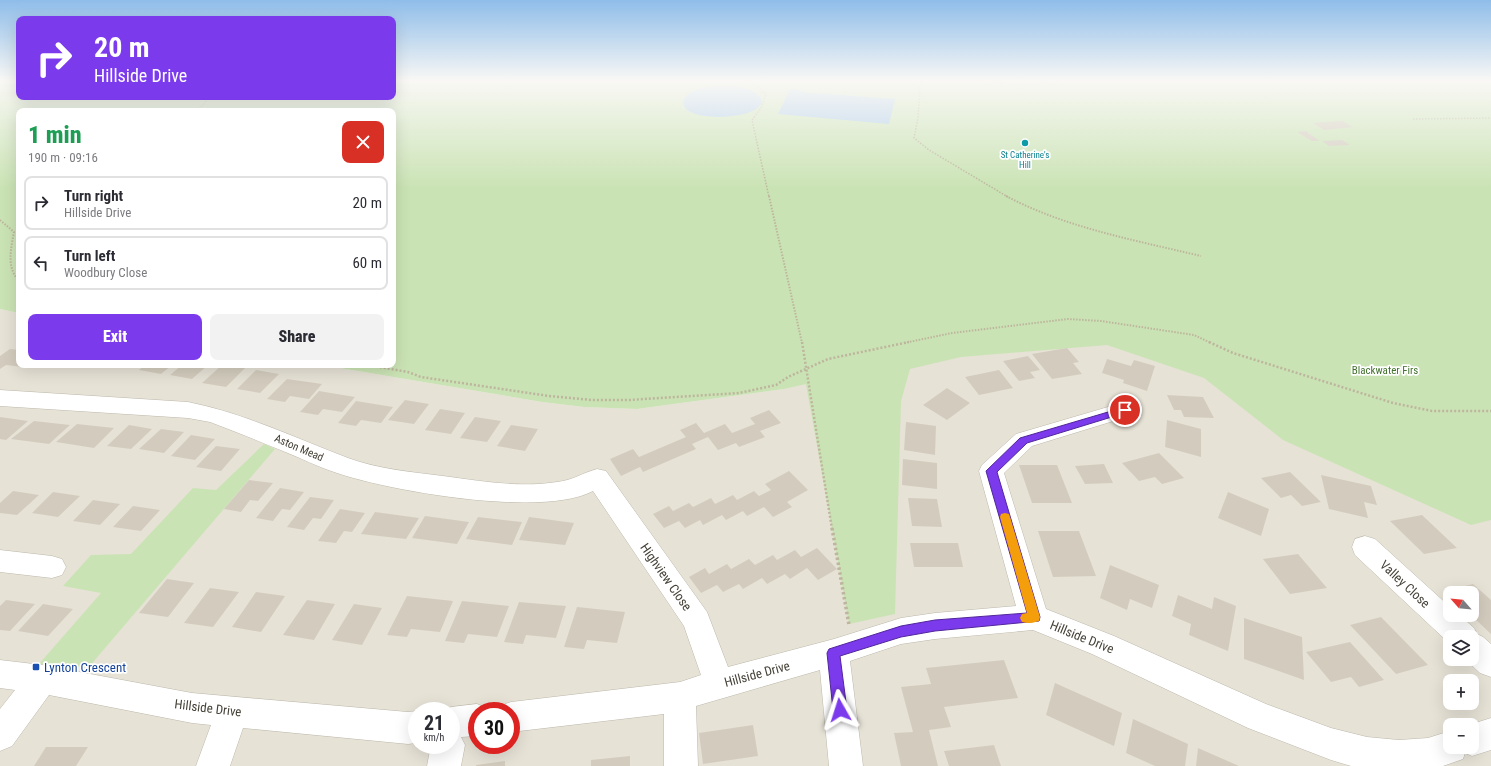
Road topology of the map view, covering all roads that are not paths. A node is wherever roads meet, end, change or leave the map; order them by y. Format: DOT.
graph roads {
  1 [pos="0,398"];
  2 [pos="1125,410"];
  3 [pos="597,478"];
  4 [pos="1365,547"];
  5 [pos="0,561"];
  6 [pos="52,567"];
  7 [pos="1034,617"];
  8 [pos="1455,630"];
  9 [pos="843,650"];
  10 [pos="1479,652"];
  11 [pos="1491,663"];
  12 [pos="0,674"];
  13 [pos="42,679"];
  14 [pos="719,684"];
  15 [pos="680,698"];
  16 [pos="232,712"];
  17 [pos="520,715"];
  18 [pos="408,728"];
  19 [pos="1491,734"];
  20 [pos="0,735"];
  21 [pos="1479,738"];
  22 [pos="1443,750"];
  23 [pos="446,754"];
  24 [pos="213,766"];
  25 [pos="444,766"];
  26 [pos="681,766"];
  27 [pos="846,766"];
  1 -- 3 [label="street, Aston Mead"];
  2 -- 7 [label="street"];
  3 -- 14 [label="street, Highview Close"];
  4 -- 8 [label="street, Valley Close"];
  5 -- 6 [label="street"];
  7 -- 9 [label="street, Hillside Drive"];
  7 -- 22 [label="street, Hillside Drive"];
  9 -- 14 [label="street, Hillside Drive"];
  9 -- 27 [label="street"];
  10 -- 11 [label="street"];
  12 -- 13 [label="street, Hillside Drive"];
  13 -- 16 [label="street, Hillside Drive"];
  13 -- 20 [label="street"];
  14 -- 15 [label="street, Hillside Drive"];
  15 -- 17 [label="street, Hillside Drive"];
  15 -- 26 [label="street"];
  16 -- 18 [label="street, Hillside Drive"];
  16 -- 24 [label="street"];
  19 -- 21 [label="street"];
  23 -- 25 [label="street"];
}
